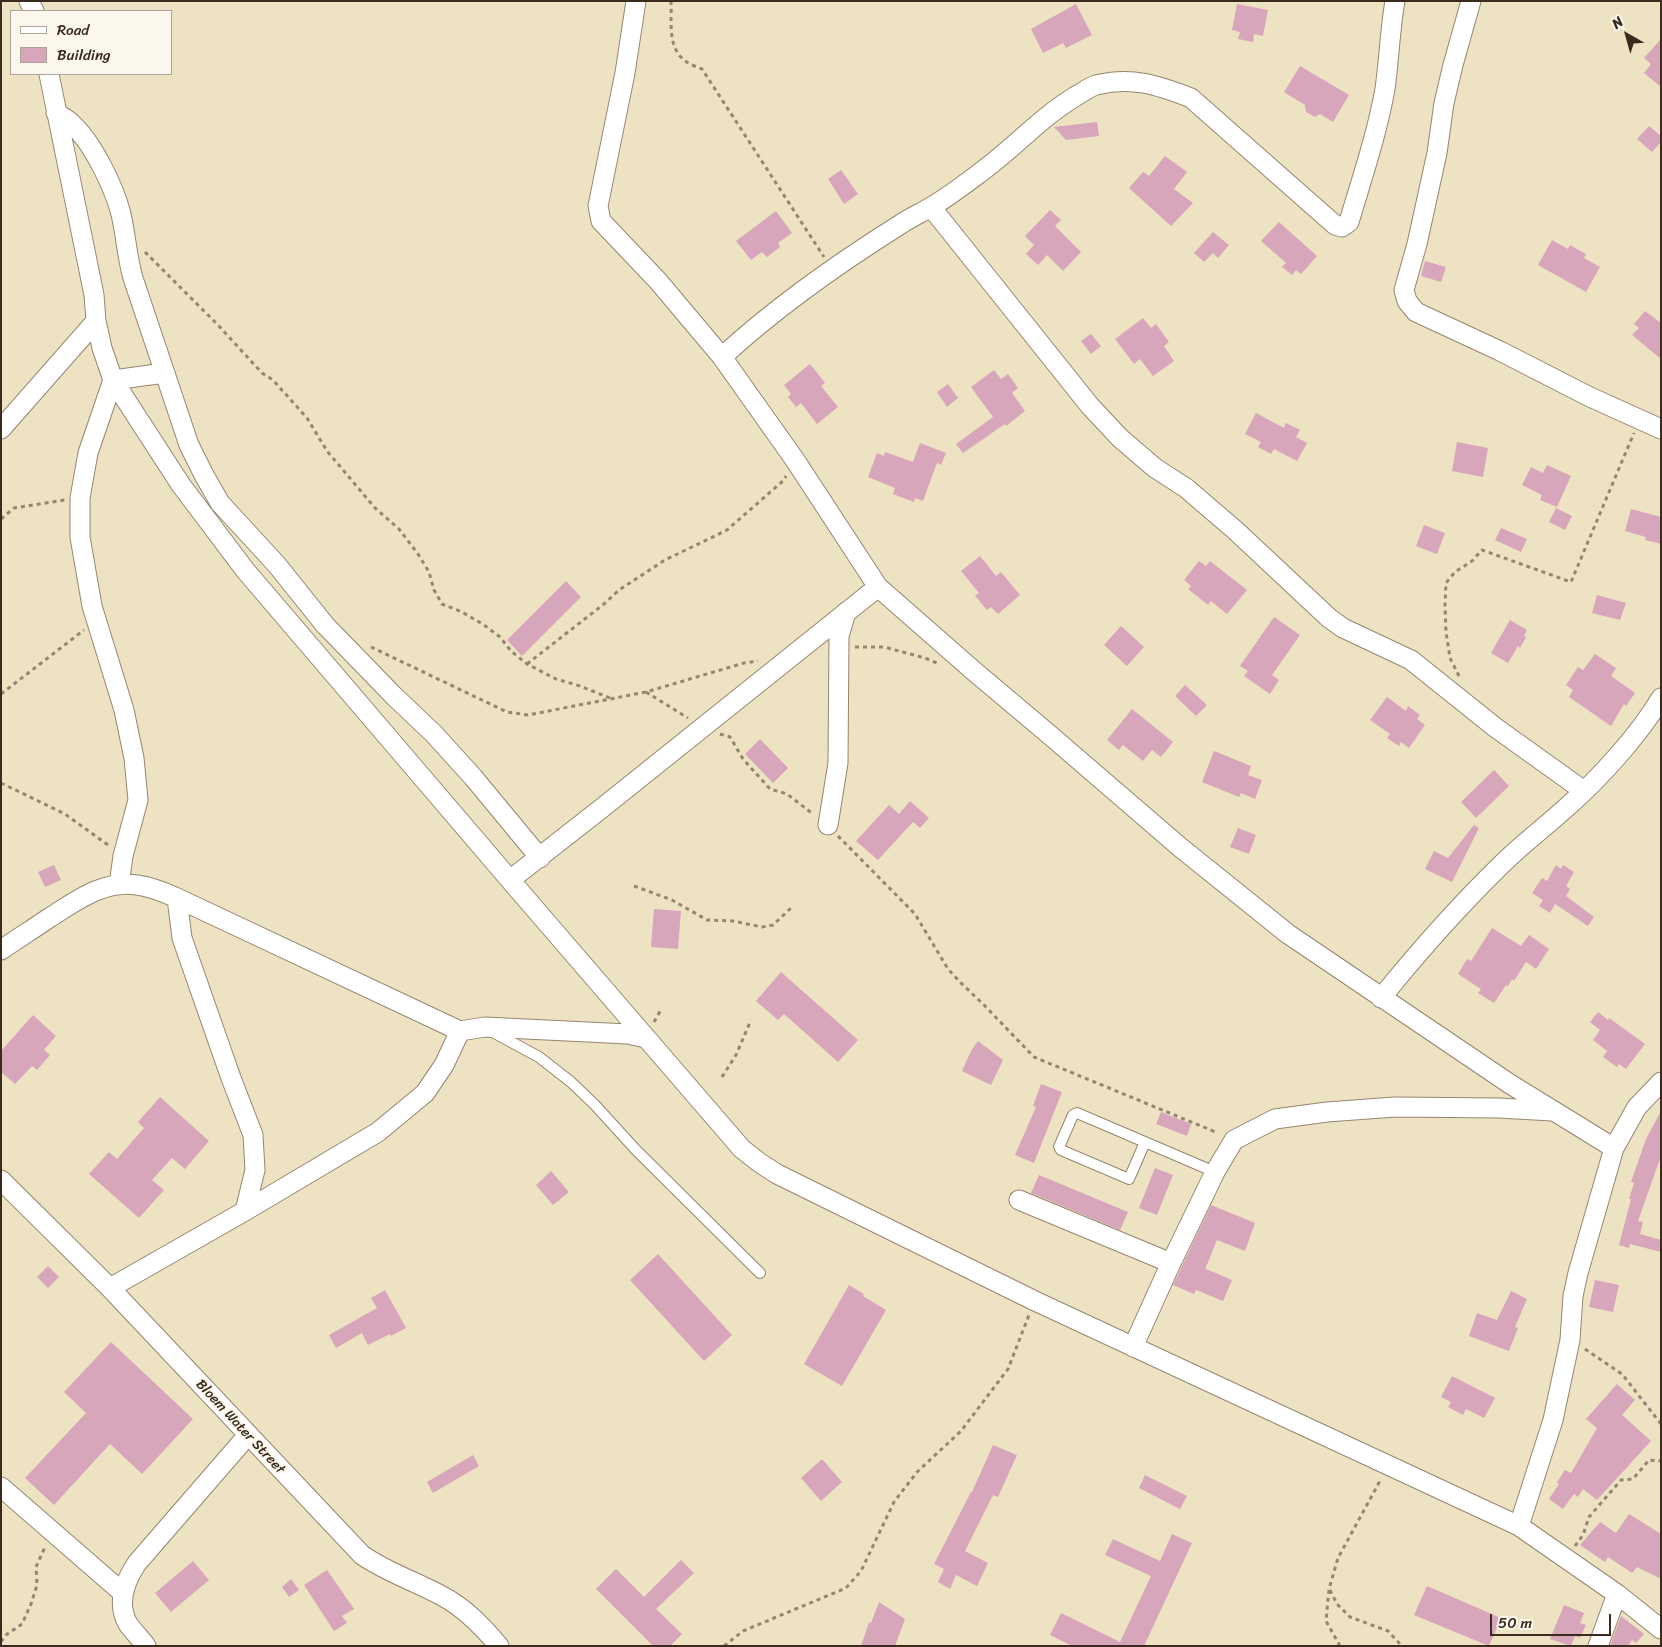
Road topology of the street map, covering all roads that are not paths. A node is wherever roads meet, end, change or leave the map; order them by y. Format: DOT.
graph roads {
  1 [pos="636,1"];
  2 [pos="1395,1"];
  3 [pos="1471,1"];
  4 [pos="49,75"];
  5 [pos="56,113"];
  6 [pos="931,207"];
  7 [pos="96,321"];
  8 [pos="722,357"];
  9 [pos="165,373"];
  10 [pos="113,380"];
  11 [pos="1,429"];
  12 [pos="1661,429"];
  13 [pos="878,587"];
  14 [pos="846,612"];
  15 [pos="1661,698"];
  16 [pos="1584,791"];
  17 [pos="828,825"];
  18 [pos="540,858"];
  19 [pos="510,880"];
  20 [pos="119,885"];
  21 [pos="177,898"];
  22 [pos="1,950"];
  23 [pos="1381,998"];
  24 [pos="485,1027"];
  25 [pos="460,1031"];
  26 [pos="646,1038"];
  27 [pos="1661,1082"];
  28 [pos="1553,1111"];
  29 [pos="1145,1142"];
  30 [pos="1614,1148"];
  31 [pos="1215,1172"];
  32 [pos="1,1180"];
  33 [pos="1019,1200"];
  34 [pos="244,1211"];
  35 [pos="1170,1263"];
  36 [pos="760,1273"];
  37 [pos="110,1288"];
  38 [pos="1133,1347"];
  39 [pos="248,1435"];
  40 [pos="1,1487"];
  41 [pos="1519,1526"];
  42 [pos="122,1593"];
  43 [pos="1617,1594"];
  44 [pos="1661,1629"];
  45 [pos="146,1646"];
  46 [pos="499,1646"];
  47 [pos="1598,1646"];
  1 -- 8 [label="street"];
  2 -- 6 [label="street"];
  3 -- 12 [label="street"];
  4 -- 5 [label="street"];
  5 -- 7 [label="street"];
  5 -- 9 [label="street"];
  6 -- 8 [label="street"];
  6 -- 16 [label="street"];
  7 -- 10 [label="street"];
  7 -- 11 [label="street"];
  8 -- 13 [label="street"];
  9 -- 10 [label="street"];
  9 -- 18 [label="street"];
  10 -- 19 [label="street"];
  10 -- 20 [label="street"];
  13 -- 14 [label="street"];
  13 -- 23 [label="street"];
  14 -- 17 [label="street"];
  14 -- 18 [label="street"];
  15 -- 16 [label="street"];
  16 -- 23 [label="street"];
  18 -- 19 [label="street"];
  19 -- 26 [label="street"];
  20 -- 21 [label="street"];
  20 -- 22 [label="street"];
  21 -- 25 [label="street"];
  21 -- 34 [label="street"];
  23 -- 28 [label="street"];
  24 -- 25 [label="street"];
  24 -- 26 [label="street"];
  24 -- 36 [label="lane"];
  25 -- 34 [label="street"];
  26 -- 38 [label="street"];
  27 -- 30 [label="street"];
  28 -- 30 [label="street"];
  28 -- 31 [label="street"];
  29 -- 29 [label="lane"];
  29 -- 31 [label="lane"];
  30 -- 41 [label="street"];
  31 -- 35 [label="street"];
  32 -- 37 [label="street, Bloem Water Street"];
  33 -- 35 [label="street"];
  34 -- 37 [label="street"];
  35 -- 38 [label="street"];
  37 -- 39 [label="street, Bloem Water Street"];
  38 -- 41 [label="street"];
  39 -- 42 [label="street"];
  39 -- 46 [label="street, Bloem Water Street"];
  40 -- 42 [label="street"];
  41 -- 43 [label="street"];
  42 -- 45 [label="street"];
  43 -- 44 [label="street"];
  43 -- 47 [label="street"];
}
